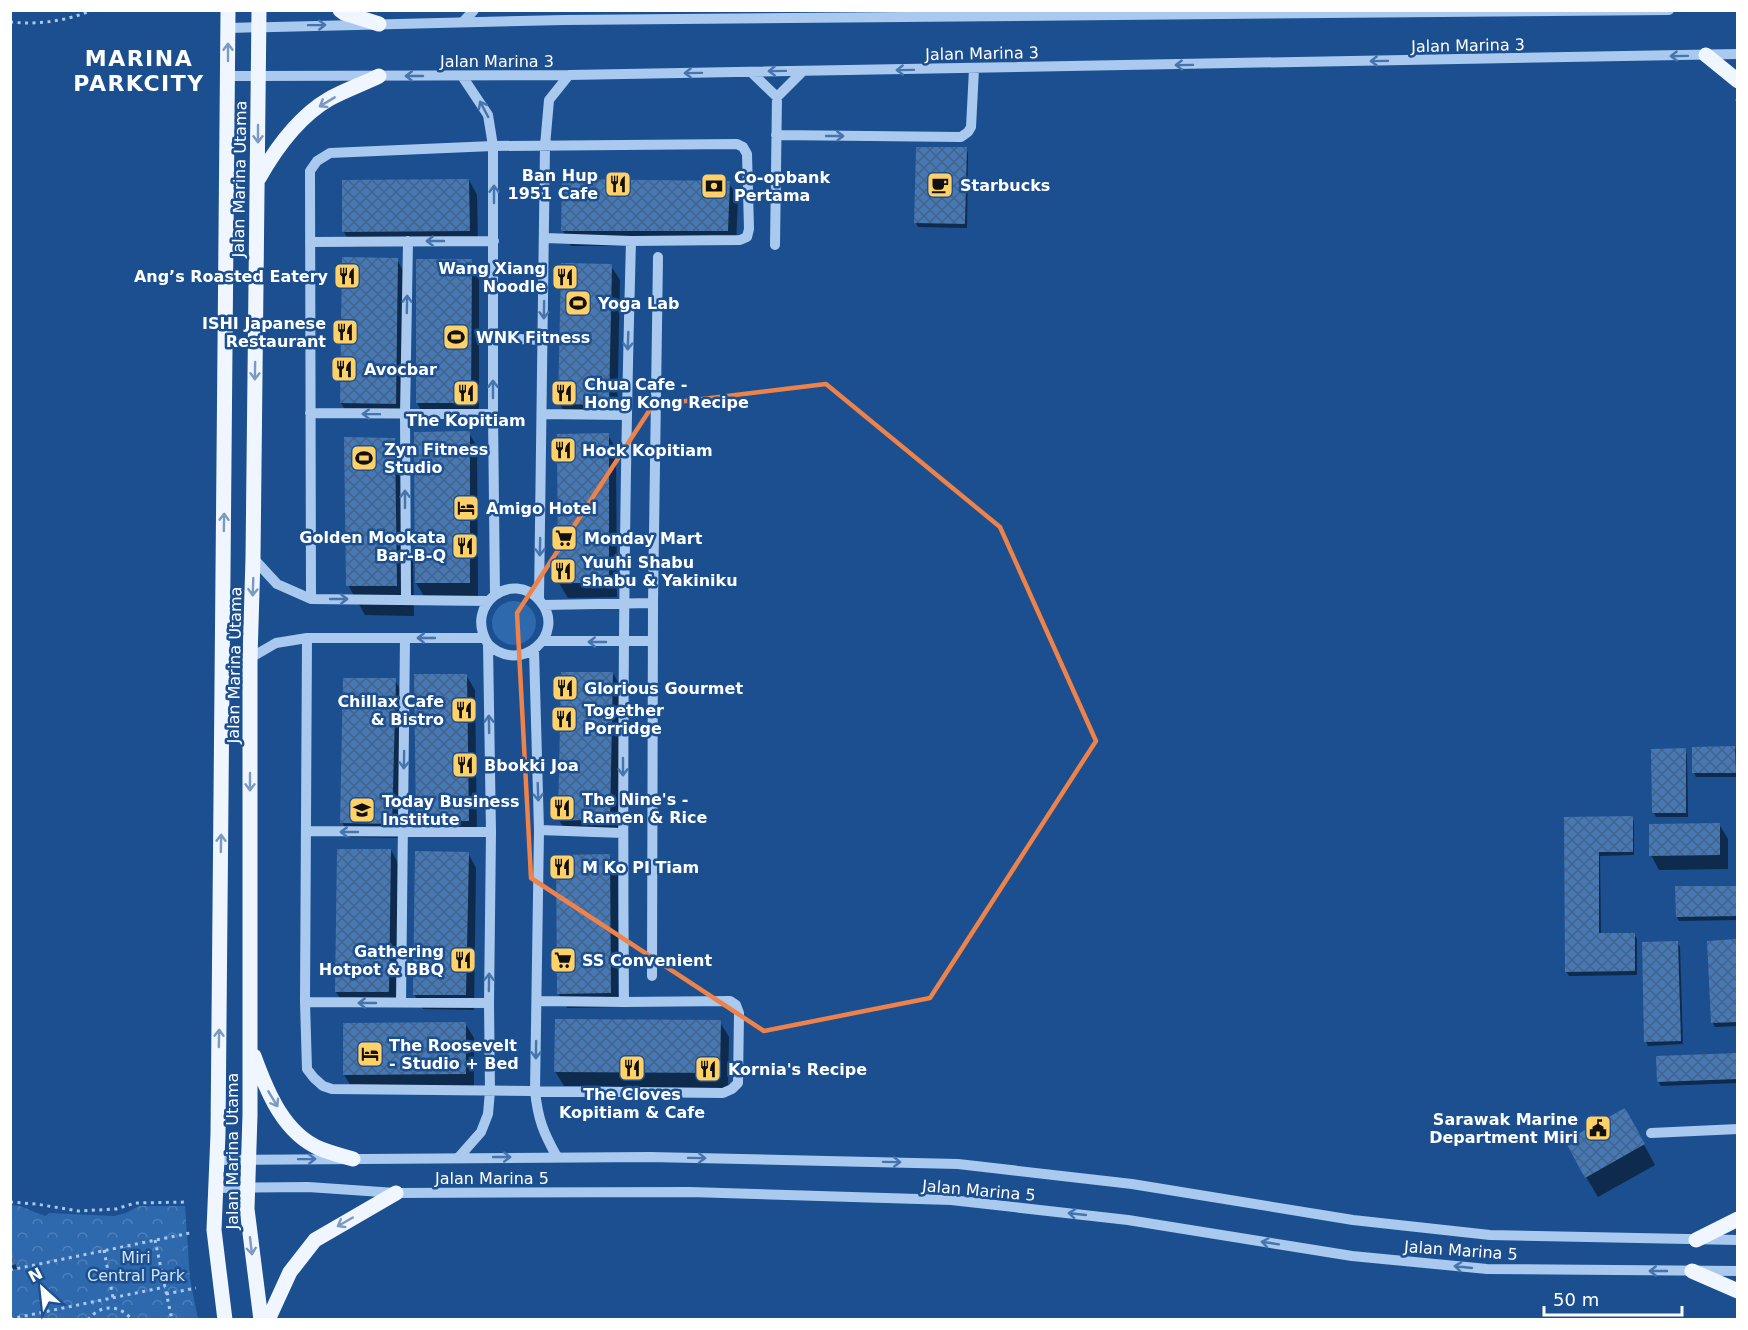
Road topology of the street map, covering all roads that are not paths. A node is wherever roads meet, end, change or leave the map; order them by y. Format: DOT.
graph roads {
  1 [pos="228,10"];
  2 [pos="259,10"];
  3 [pos="340,10"];
  4 [pos="474,10"];
  5 [pos="1668,10"];
  6 [pos="562,15"];
  7 [pos="463,22"];
  8 [pos="380,24"];
  9 [pos="259,26"];
  10 [pos="228,28"];
  11 [pos="1737,54"];
  12 [pos="1706,55"];
  13 [pos="974,69"];
  14 [pos="803,71"];
  15 [pos="751,72"];
  16 [pos="258,75"];
  17 [pos="569,75"];
  18 [pos="228,76"];
  19 [pos="379,76"];
  20 [pos="462,76"];
  21 [pos="1737,81"];
  22 [pos="777,97"];
  23 [pos="777,135"];
  24 [pos="494,146"];
  25 [pos="545,146"];
  26 [pos="258,181"];
  27 [pos="545,238"];
  28 [pos="408,241"];
  29 [pos="494,241"];
  30 [pos="631,241"];
  31 [pos="310,242"];
  32 [pos="775,245"];
  33 [pos="658,257"];
  34 [pos="493,338"];
  35 [pos="543,340"];
  36 [pos="310,413"];
  37 [pos="405,414"];
  38 [pos="493,414"];
  39 [pos="542,414"];
  40 [pos="626,414"];
  41 [pos="253,558"];
  42 [pos="492,598"];
  43 [pos="310,599"];
  44 [pos="406,600"];
  45 [pos="541,602"];
  46 [pos="652,603"];
  47 [pos="624,604"];
  48 [pos="307,638"];
  49 [pos="405,638"];
  50 [pos="486,641"];
  51 [pos="652,641"];
  52 [pos="624,642"];
  53 [pos="538,646"];
  54 [pos="250,658"];
  55 [pos="539,830"];
  56 [pos="306,831"];
  57 [pos="403,832"];
  58 [pos="491,832"];
  59 [pos="623,833"];
  60 [pos="652,976"];
  61 [pos="537,1001"];
  62 [pos="305,1002"];
  63 [pos="624,1002"];
  64 [pos="401,1003"];
  65 [pos="489,1003"];
  66 [pos="250,1045"];
  67 [pos="490,1090"];
  68 [pos="535,1090"];
  69 [pos="1737,1129"];
  70 [pos="1651,1133"];
  71 [pos="459,1157"];
  72 [pos="557,1157"];
  73 [pos="353,1159"];
  74 [pos="216,1160"];
  75 [pos="248,1160"];
  76 [pos="214,1188"];
  77 [pos="248,1188"];
  78 [pos="396,1193"];
  79 [pos="1737,1219"];
  80 [pos="1696,1240"];
  81 [pos="1737,1240"];
  82 [pos="1692,1271"];
  83 [pos="1737,1271"];
  84 [pos="1737,1291"];
  85 [pos="225,1320"];
  86 [pos="261,1320"];
  87 [pos="268,1320"];
  1 -- 10 [label="main road, Jalan Marina Utama"];
  2 -- 9 [label="main road, Jalan Marina Utama"];
  3 -- 8 [label="main road"];
  4 -- 7 [label="street"];
  5 -- 6 [label="street, Jalan Marina 3"];
  6 -- 7 [label="street, Jalan Marina 3"];
  7 -- 8 [label="street, Jalan Marina 3"];
  9 -- 8 [label="street, Jalan Marina 3, one-way"];
  9 -- 10 [label="street, Jalan Marina 3"];
  9 -- 16 [label="main road, Jalan Marina Utama"];
  18 -- 10 [label="main road, Jalan Marina Utama, one-way"];
  11 -- 12 [label="street, Jalan Marina 3"];
  12 -- 13 [label="street, Jalan Marina 3, one-way"];
  12 -- 21 [label="main road"];
  13 -- 14 [label="street, Jalan Marina 3, one-way"];
  23 -- 13 [label="street, one-way"];
  14 -- 15 [label="street, Jalan Marina 3, one-way"];
  14 -- 22 [label="street"];
  15 -- 17 [label="street, Jalan Marina 3, one-way"];
  15 -- 22 [label="street"];
  16 -- 18 [label="street, Jalan Marina 3"];
  16 -- 19 [label="street, Jalan Marina 3"];
  16 -- 26 [label="main road, Jalan Marina Utama, one-way"];
  17 -- 20 [label="street, Jalan Marina 3"];
  17 -- 25 [label="street"];
  74 -- 18 [label="main road, Jalan Marina Utama, one-way"];
  20 -- 19 [label="street, Jalan Marina 3, one-way"];
  19 -- 26 [label="main road, one-way"];
  24 -- 20 [label="street, one-way"];
  22 -- 23 [label="street"];
  23 -- 32 [label="street"];
  24 -- 25 [label="street"];
  29 -- 24 [label="street, one-way"];
  24 -- 31 [label="street"];
  25 -- 27 [label="street"];
  25 -- 30 [label="street"];
  26 -- 41 [label="main road, Jalan Marina Utama, one-way"];
  27 -- 30 [label="street"];
  27 -- 35 [label="street, one-way"];
  29 -- 28 [label="street, one-way"];
  28 -- 31 [label="street"];
  37 -- 28 [label="street, one-way"];
  29 -- 34 [label="street"];
  30 -- 40 [label="street, one-way"];
  31 -- 36 [label="street"];
  33 -- 46 [label="street"];
  34 -- 35 [label="street"];
  38 -- 34 [label="street, one-way"];
  35 -- 39 [label="street"];
  37 -- 36 [label="street, one-way"];
  36 -- 43 [label="street"];
  37 -- 38 [label="street"];
  44 -- 37 [label="street, one-way"];
  38 -- 42 [label="street"];
  39 -- 40 [label="street"];
  39 -- 45 [label="street, one-way"];
  40 -- 47 [label="street"];
  41 -- 43 [label="street"];
  41 -- 54 [label="main road, Jalan Marina Utama, one-way"];
  42 -- 44 [label="street"];
  42 -- 45 [label="street"];
  42 -- 50 [label="street"];
  43 -- 44 [label="street, one-way"];
  45 -- 47 [label="street"];
  45 -- 53 [label="street"];
  46 -- 47 [label="street"];
  46 -- 51 [label="street"];
  47 -- 52 [label="street"];
  48 -- 49 [label="street"];
  48 -- 54 [label="street"];
  48 -- 56 [label="street"];
  50 -- 49 [label="street, one-way"];
  49 -- 57 [label="street, one-way"];
  50 -- 53 [label="street"];
  58 -- 50 [label="street, one-way"];
  51 -- 52 [label="street"];
  51 -- 60 [label="street"];
  52 -- 53 [label="street, one-way"];
  52 -- 59 [label="street, one-way"];
  53 -- 55 [label="street, one-way"];
  54 -- 66 [label="main road, Jalan Marina Utama, one-way"];
  55 -- 59 [label="street"];
  55 -- 61 [label="street"];
  57 -- 56 [label="street, one-way"];
  56 -- 62 [label="street"];
  57 -- 58 [label="street"];
  57 -- 64 [label="street"];
  65 -- 58 [label="street, one-way"];
  59 -- 63 [label="street"];
  61 -- 63 [label="street"];
  61 -- 68 [label="street, one-way"];
  64 -- 62 [label="street, one-way"];
  62 -- 67 [label="street"];
  63 -- 68 [label="street"];
  64 -- 65 [label="street"];
  65 -- 67 [label="street"];
  66 -- 73 [label="main road, one-way"];
  66 -- 75 [label="main road, Jalan Marina Utama"];
  67 -- 68 [label="street"];
  67 -- 71 [label="street"];
  68 -- 72 [label="street"];
  69 -- 70 [label="street"];
  71 -- 72 [label="street, Jalan Marina 5, one-way"];
  71 -- 73 [label="street, Jalan Marina 5"];
  72 -- 80 [label="street, Jalan Marina 5, one-way"];
  75 -- 73 [label="street, Jalan Marina 5, one-way"];
  74 -- 75 [label="street, Jalan Marina 5"];
  74 -- 76 [label="main road, Jalan Marina Utama"];
  75 -- 77 [label="main road, Jalan Marina Utama"];
  76 -- 77 [label="street, Jalan Marina 5"];
  76 -- 85 [label="main road, Jalan Marina Utama"];
  77 -- 78 [label="street, Jalan Marina 5"];
  77 -- 86 [label="main road, Jalan Marina Utama, one-way"];
  82 -- 78 [label="street, Jalan Marina 5, one-way"];
  78 -- 87 [label="main road, one-way"];
  79 -- 80 [label="main road"];
  80 -- 81 [label="street, Jalan Marina 5"];
  82 -- 83 [label="street, Jalan Marina 5"];
  82 -- 84 [label="main road"];
}
